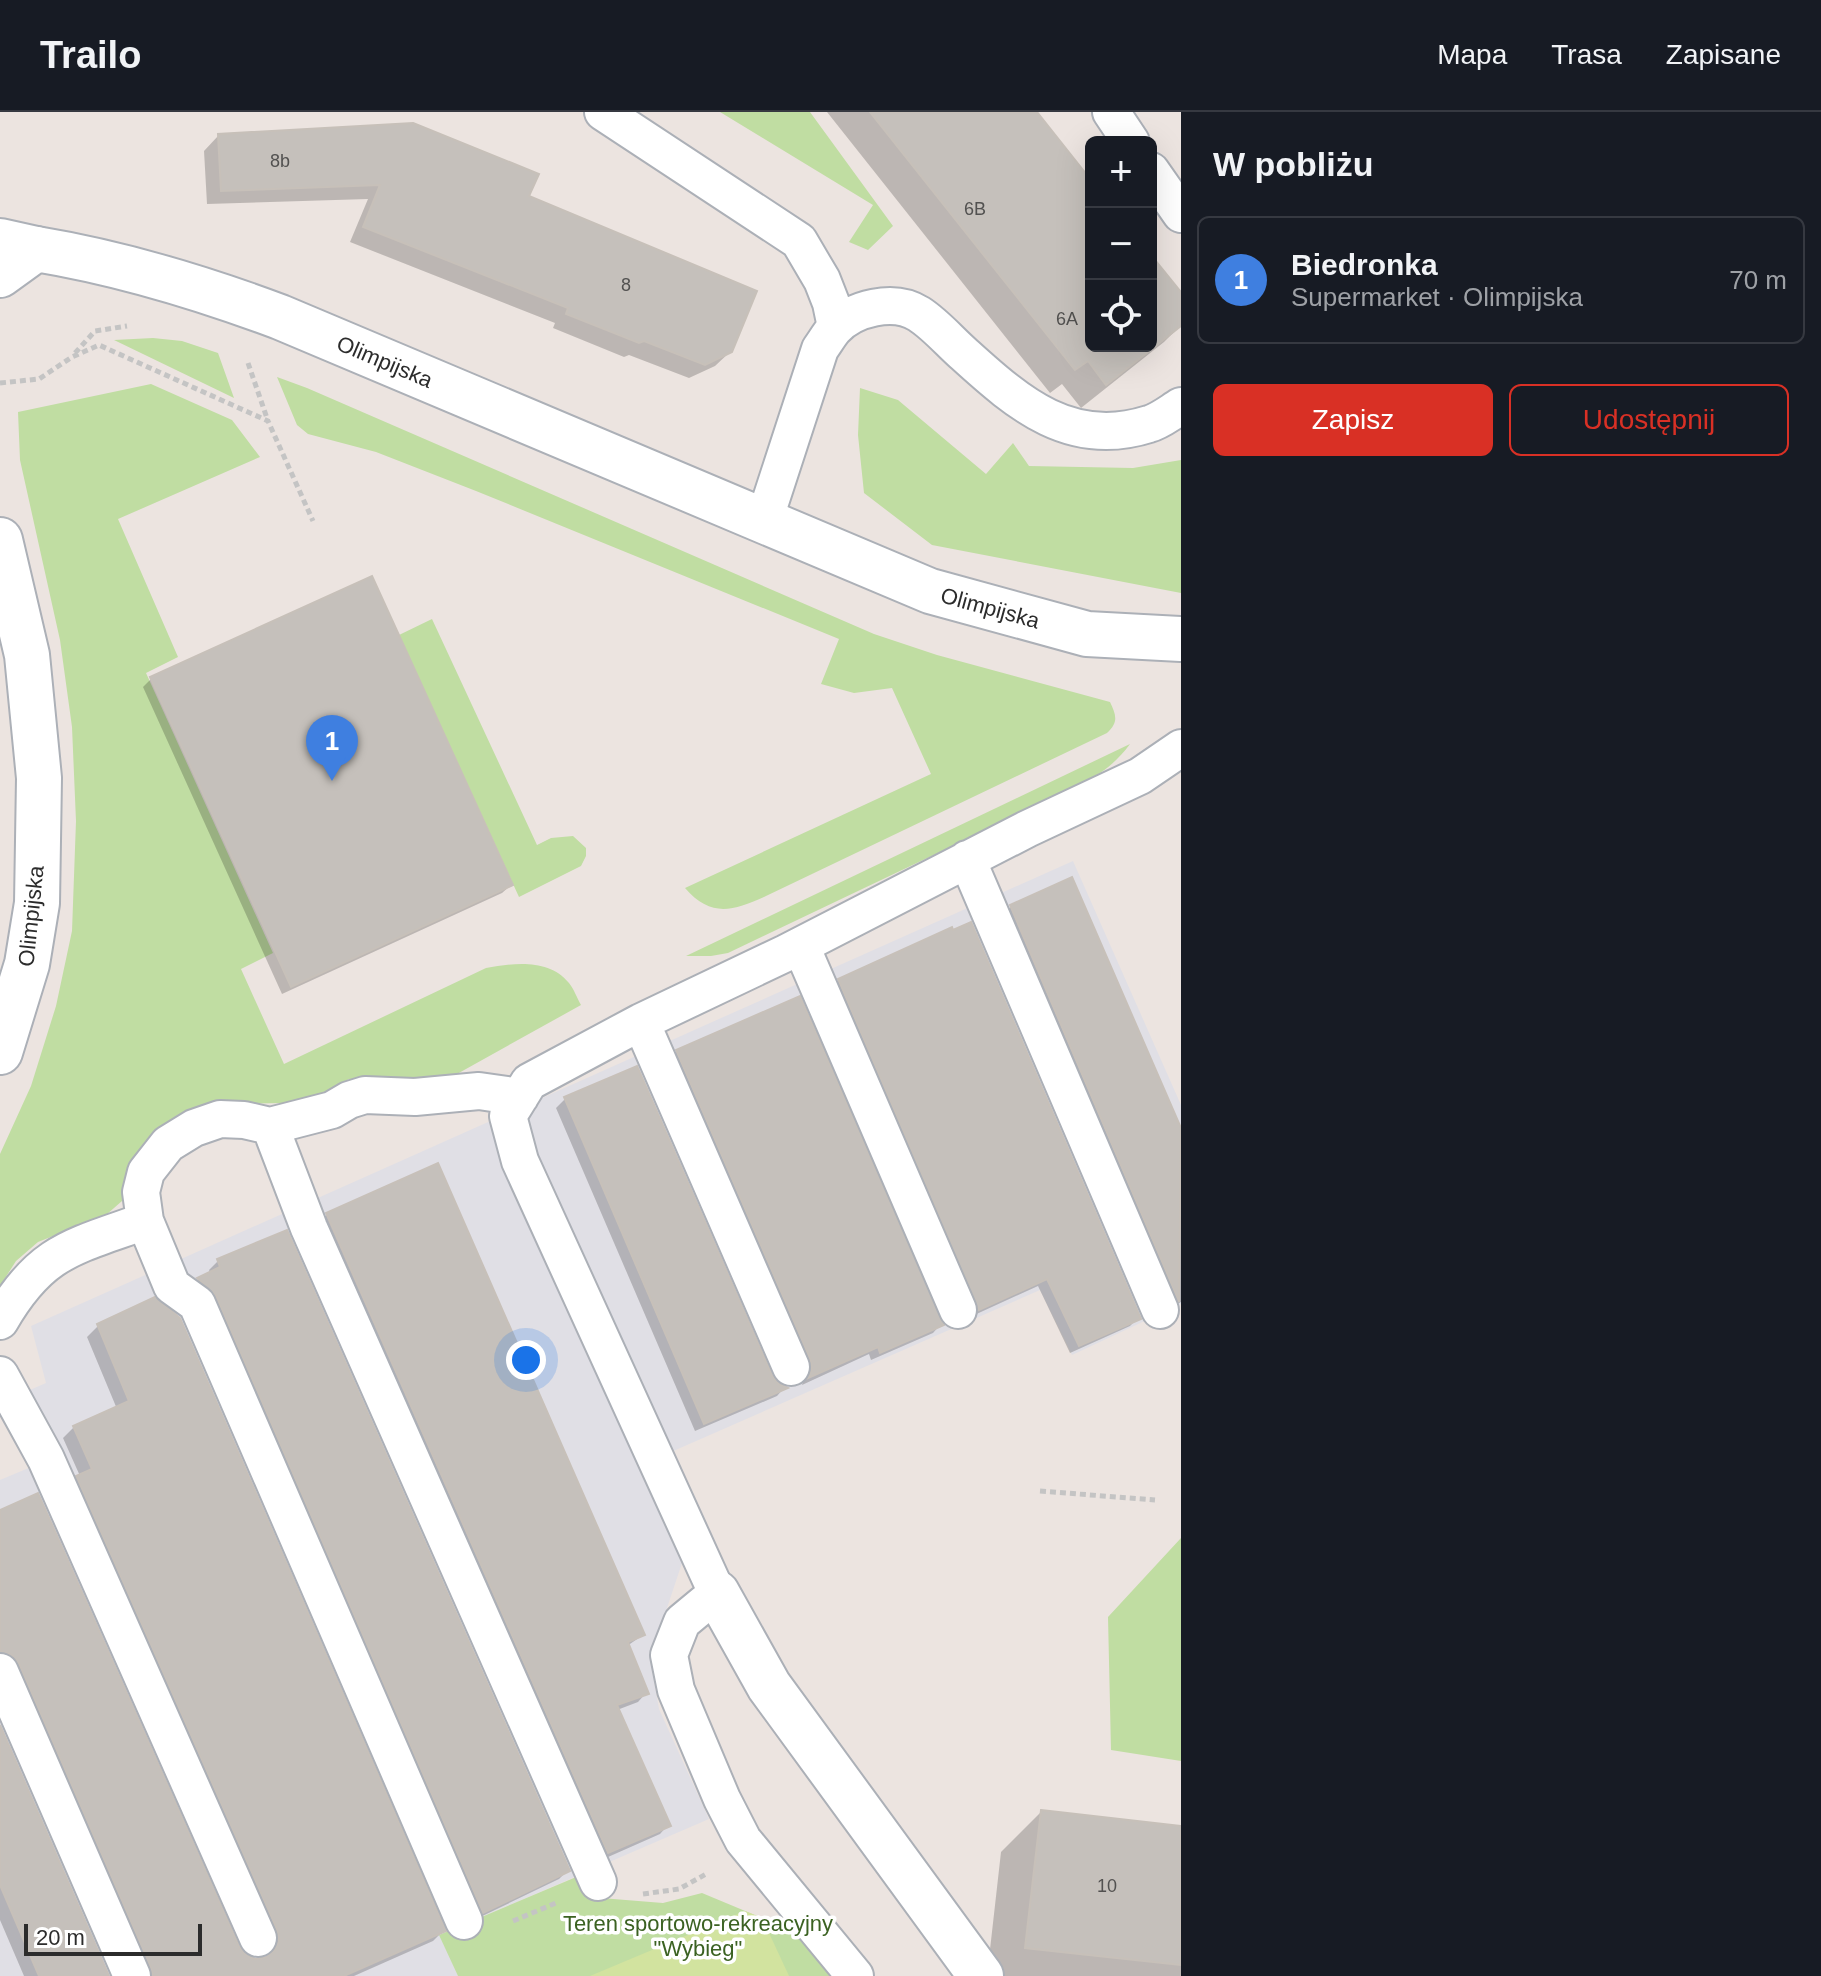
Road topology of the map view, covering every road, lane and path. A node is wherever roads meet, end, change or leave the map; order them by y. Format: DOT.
graph roads {
  1 [pos="603,112"];
  2 [pos="1111,112"];
  3 [pos="1127,136"];
  4 [pos="1157,180"];
  5 [pos="1181,214"];
  6 [pos="18,245"];
  7 [pos="0,275"];
  8 [pos="133,325"];
  9 [pos="836,327"];
  10 [pos="72,357"];
  11 [pos="245,357"];
  12 [pos="0,383"];
  13 [pos="1181,406"];
  14 [pos="268,421"];
  15 [pos="313,521"];
  16 [pos="764,521"];
  17 [pos="0,540"];
  18 [pos="1181,639"];
  19 [pos="1181,748"];
  20 [pos="967,859"];
  21 [pos="801,946"];
  22 [pos="641,1022"];
  23 [pos="0,1052"];
  24 [pos="520,1097"];
  25 [pos="270,1126"];
  26 [pos="145,1221"];
  27 [pos="958,1310"];
  28 [pos="1160,1310"];
  29 [pos="0,1321"];
  30 [pos="791,1367"];
  31 [pos="0,1375"];
  32 [pos="1040,1491"];
  33 [pos="1155,1500"];
  34 [pos="717,1593"];
  35 [pos="0,1672"];
  36 [pos="743,1840"];
  37 [pos="598,1882"];
  38 [pos="464,1921"];
  39 [pos="258,1938"];
  40 [pos="132,1976"];
  41 [pos="855,1976"];
  42 [pos="981,1976"];
  1 -- 9 [label="lane"];
  2 -- 3 [label="lane"];
  4 -- 5 [label="lane"];
  6 -- 7 [label="street, Olimpijska"];
  6 -- 16 [label="street, Olimpijska"];
  8 -- 10 [label="path"];
  9 -- 13 [label="lane"];
  9 -- 16 [label="lane"];
  10 -- 12 [label="path"];
  10 -- 14 [label="path"];
  11 -- 14 [label="path"];
  14 -- 15 [label="path"];
  16 -- 18 [label="street, Olimpijska"];
  17 -- 23 [label="street, Olimpijska"];
  19 -- 20 [label="lane"];
  20 -- 21 [label="lane"];
  20 -- 28 [label="lane"];
  21 -- 22 [label="lane"];
  21 -- 27 [label="lane"];
  22 -- 24 [label="lane"];
  22 -- 30 [label="lane"];
  24 -- 25 [label="lane"];
  24 -- 34 [label="lane"];
  25 -- 26 [label="lane"];
  25 -- 37 [label="lane"];
  26 -- 29 [label="lane"];
  26 -- 38 [label="lane"];
  31 -- 39 [label="lane"];
  32 -- 33 [label="path"];
  34 -- 36 [label="lane"];
  34 -- 42 [label="street"];
  35 -- 40 [label="lane"];
  36 -- 37 [label="path"];
  36 -- 41 [label="lane"];
  37 -- 38 [label="path"];
}
